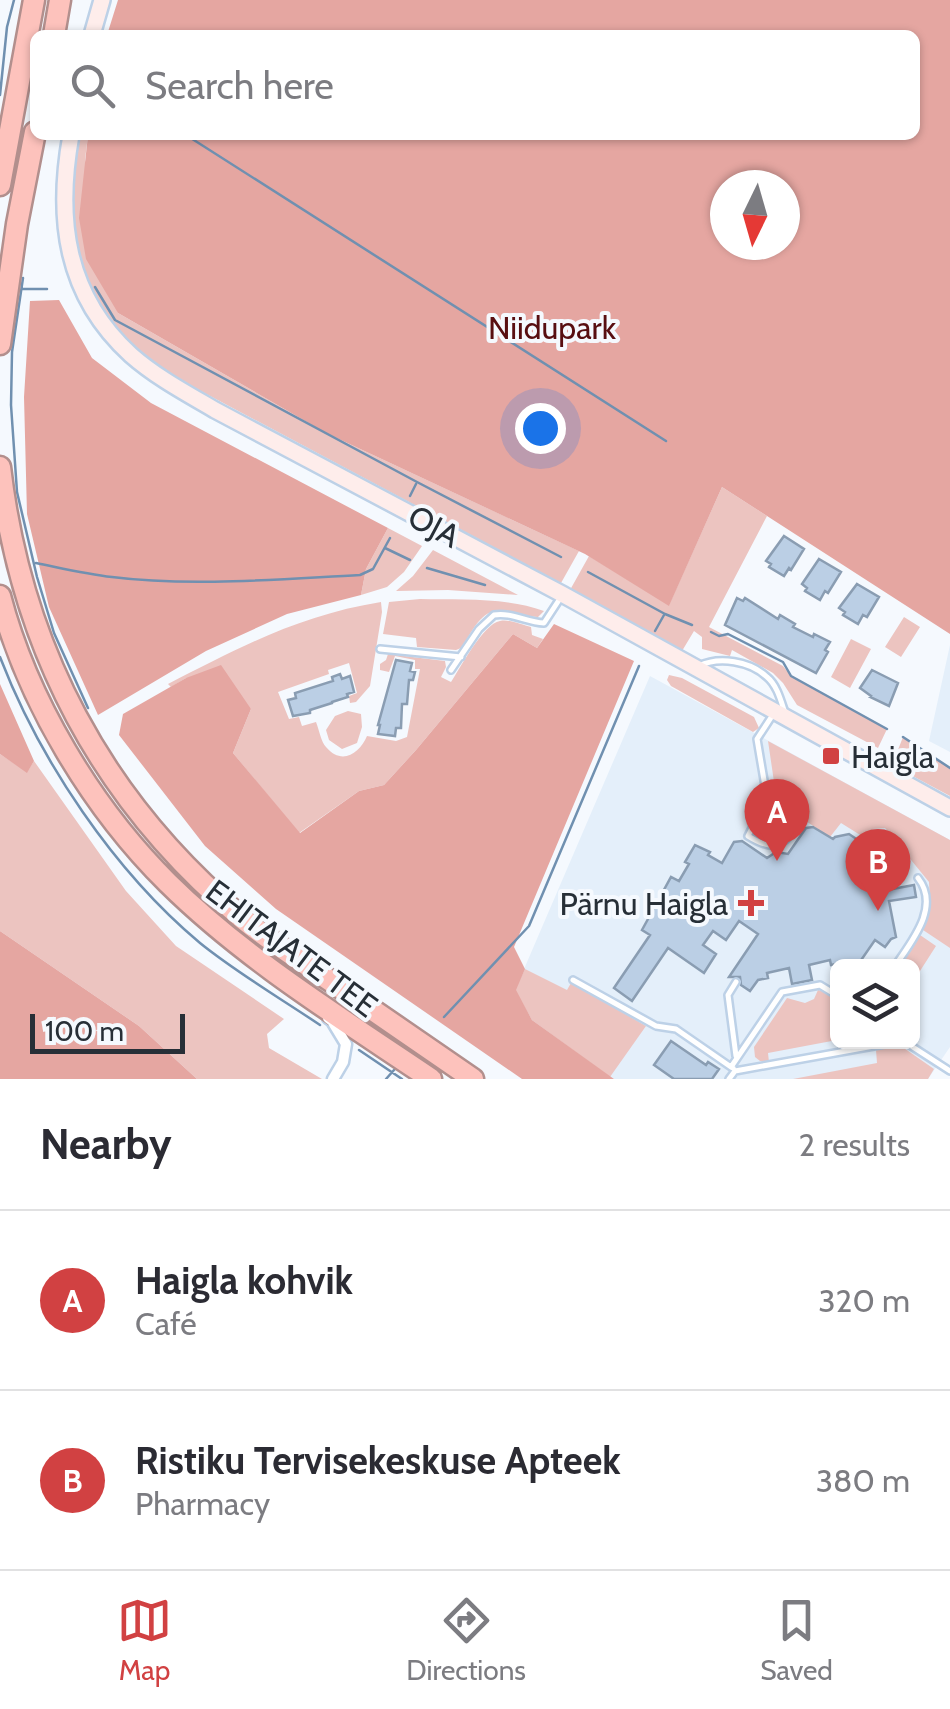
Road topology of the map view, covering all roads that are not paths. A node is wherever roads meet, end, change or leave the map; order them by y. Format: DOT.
graph roads {
  1 [pos="34,0"];
  2 [pos="60,0"];
  3 [pos="102,0"];
  4 [pos="55,30"];
  5 [pos="93,30"];
  6 [pos="33,140"];
  7 [pos="70,140"];
  8 [pos="0,185"];
  9 [pos="0,344"];
  10 [pos="0,468"];
  11 [pos="562,594"];
  12 [pos="0,596"];
  13 [pos="380,649"];
  14 [pos="461,657"];
  15 [pos="696,668"];
  16 [pos="452,670"];
  17 [pos="781,714"];
  18 [pos="767,798"];
  19 [pos="950,808"];
  20 [pos="918,878"];
  21 [pos="168,883"];
  22 [pos="899,959"];
  23 [pos="573,980"];
  24 [pos="736,982"];
  25 [pos="830,991"];
  26 [pos="854,1049"];
  27 [pos="916,1049"];
  28 [pos="736,1059"];
  29 [pos="733,1069"];
  30 [pos="950,1070"];
  31 [pos="333,1079"];
  32 [pos="431,1079"];
  33 [pos="473,1079"];
  34 [pos="729,1079"];
  1 -- 8 [label="highway"];
  2 -- 4 [label="highway"];
  3 -- 5 [label="street"];
  6 -- 9 [label="highway"];
  7 -- 11 [label="street, OJA"];
  10 -- 33 [label="highway, EHITAJATE TEE"];
  11 -- 14 [label="lane"];
  11 -- 15 [label="street, OJA"];
  12 -- 21 [label="highway, EHITAJATE TEE"];
  13 -- 14 [label="lane"];
  14 -- 16 [label="lane"];
  15 -- 17 [label="street, OJA"];
  15 -- 17 [label="lane"];
  17 -- 18 [label="lane"];
  17 -- 19 [label="street, OJA"];
  18 -- 18 [label="lane"];
  20 -- 22 [label="lane"];
  21 -- 31 [label="street"];
  21 -- 32 [label="highway, EHITAJATE TEE"];
  23 -- 29 [label="lane"];
  24 -- 28 [label="lane"];
  25 -- 28 [label="lane"];
  26 -- 29 [label="lane"];
  27 -- 30 [label="lane"];
  28 -- 29 [label="lane"];
  29 -- 34 [label="lane"];
}
